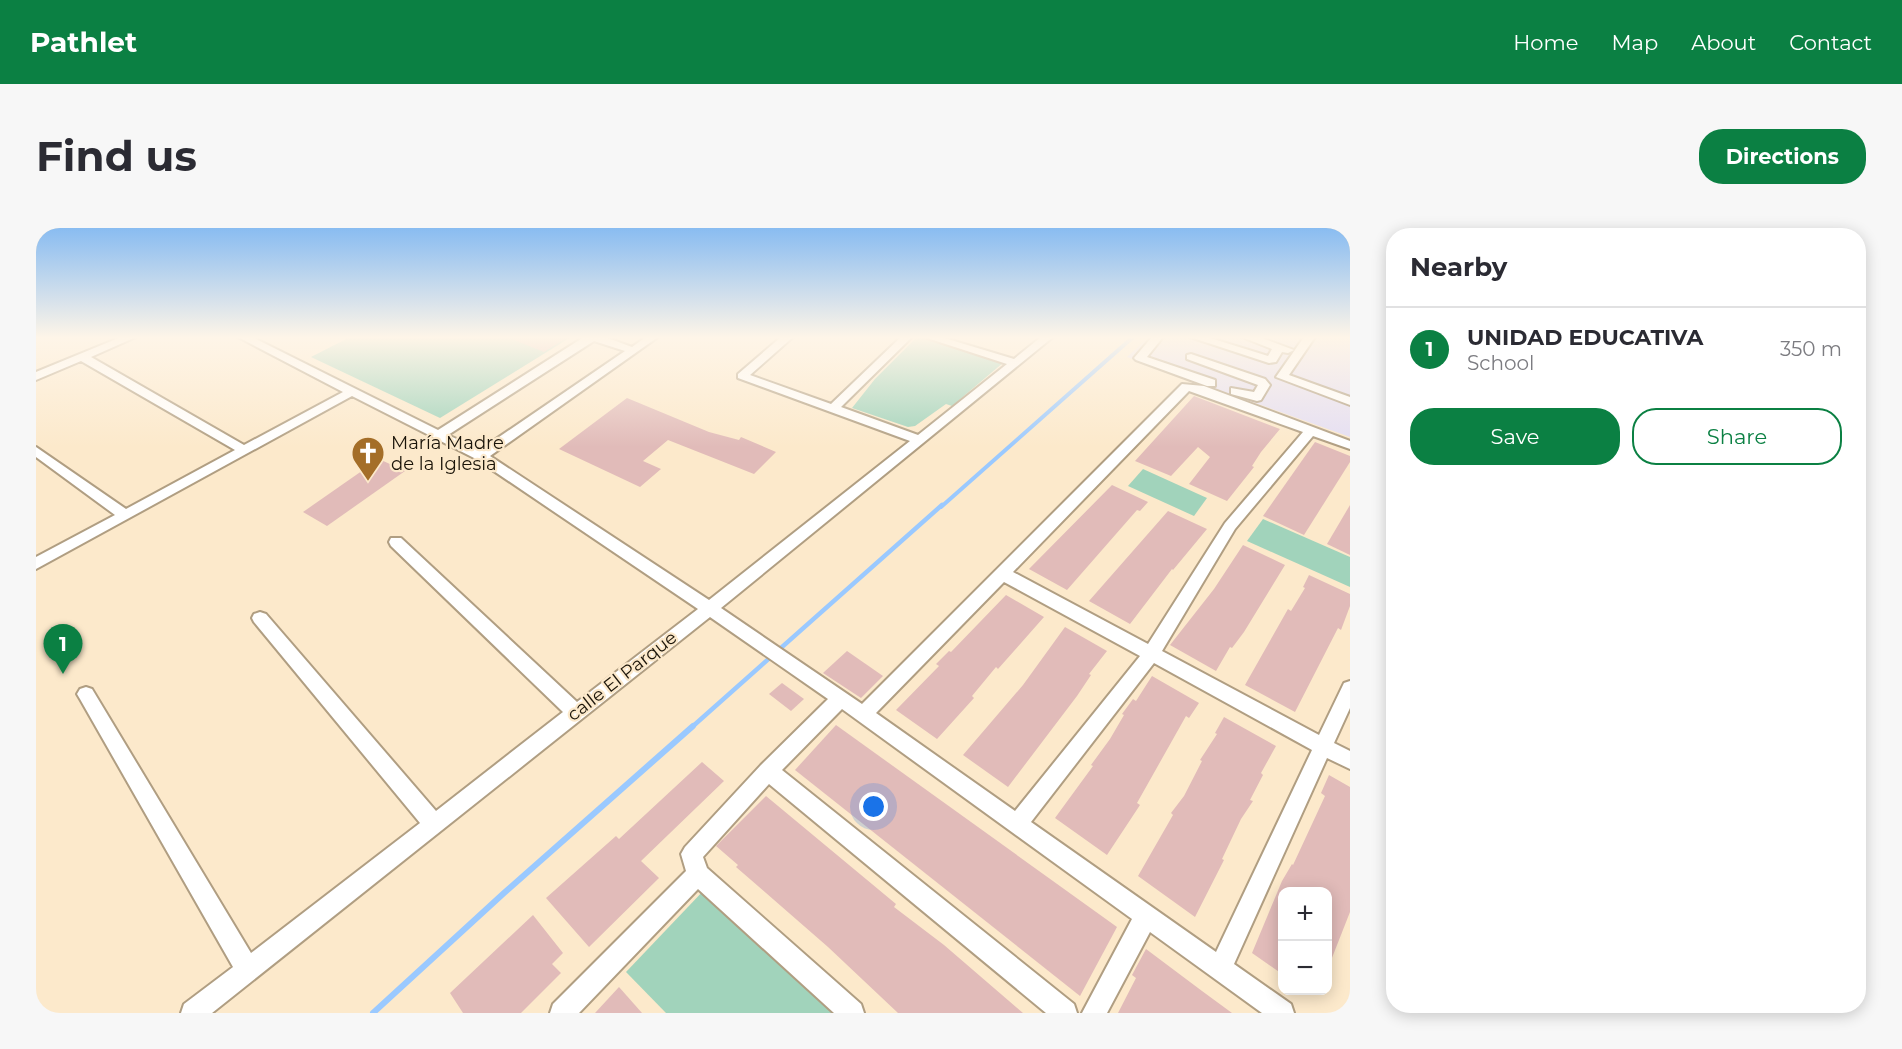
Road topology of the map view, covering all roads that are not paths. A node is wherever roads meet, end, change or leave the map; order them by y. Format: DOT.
graph roads {
  1 [pos="111,374"];
  2 [pos="315,374"];
  3 [pos="535,374"];
  4 [pos="601,374"];
  5 [pos="745,374"];
  6 [pos="869,374"];
  7 [pos="1002,374"];
  8 [pos="1185,374"];
  9 [pos="1238,374"];
  10 [pos="1271,374"];
  11 [pos="1283,374"];
  12 [pos="1281,377"];
  13 [pos="351,392"];
  14 [pos="1350,401"];
  15 [pos="832,409"];
  16 [pos="1311,430"];
  17 [pos="439,435"];
  18 [pos="921,440"];
  19 [pos="1350,445"];
  20 [pos="244,450"];
  21 [pos="36,451"];
  22 [pos="481,456"];
  23 [pos="125,515"];
  24 [pos="396,542"];
  25 [pos="36,564"];
  26 [pos="1002,574"];
  27 [pos="710,608"];
  28 [pos="260,618"];
  29 [pos="1151,654"];
  30 [pos="1350,688"];
  31 [pos="86,694"];
  32 [pos="841,698"];
  33 [pos="576,713"];
  34 [pos="864,714"];
  35 [pos="1323,746"];
  36 [pos="1350,761"];
  37 [pos="768,771"];
  38 [pos="434,824"];
  39 [pos="1017,824"];
  40 [pos="698,874"];
  41 [pos="1146,916"];
  42 [pos="1220,968"];
  43 [pos="248,970"];
  44 [pos="193,1013"];
  45 [pos="562,1013"];
  46 [pos="852,1013"];
  47 [pos="1065,1013"];
  48 [pos="1094,1013"];
  49 [pos="1282,1013"];
  1 -- 20 [label="street"];
  2 -- 13 [label="street"];
  3 -- 17 [label="street"];
  4 -- 22 [label="street"];
  5 -- 15 [label="street"];
  6 -- 15 [label="street"];
  7 -- 18 [label="street, calle El Parque"];
  8 -- 9 [label="street"];
  10 -- 12 [label="street"];
  11 -- 12 [label="street"];
  12 -- 14 [label="street"];
  13 -- 17 [label="street"];
  13 -- 20 [label="street"];
  15 -- 18 [label="street"];
  16 -- 19 [label="street"];
  16 -- 26 [label="street"];
  16 -- 29 [label="street"];
  17 -- 22 [label="street"];
  18 -- 27 [label="street, calle El Parque"];
  20 -- 23 [label="street"];
  21 -- 23 [label="street"];
  22 -- 27 [label="street"];
  23 -- 25 [label="street"];
  24 -- 33 [label="street"];
  26 -- 29 [label="street"];
  26 -- 34 [label="street"];
  27 -- 32 [label="street"];
  27 -- 33 [label="street, calle El Parque"];
  28 -- 38 [label="street"];
  29 -- 35 [label="street"];
  29 -- 39 [label="street"];
  30 -- 35 [label="street"];
  31 -- 43 [label="street"];
  32 -- 34 [label="street"];
  32 -- 37 [label="street"];
  33 -- 38 [label="street, calle El Parque"];
  34 -- 39 [label="street"];
  35 -- 36 [label="street"];
  35 -- 42 [label="street"];
  37 -- 40 [label="street"];
  37 -- 47 [label="street"];
  38 -- 43 [label="street, calle El Parque"];
  39 -- 41 [label="street"];
  40 -- 45 [label="street"];
  40 -- 46 [label="street"];
  41 -- 42 [label="street"];
  41 -- 48 [label="street"];
  42 -- 49 [label="street"];
  43 -- 44 [label="street, calle El Parque"];
}
